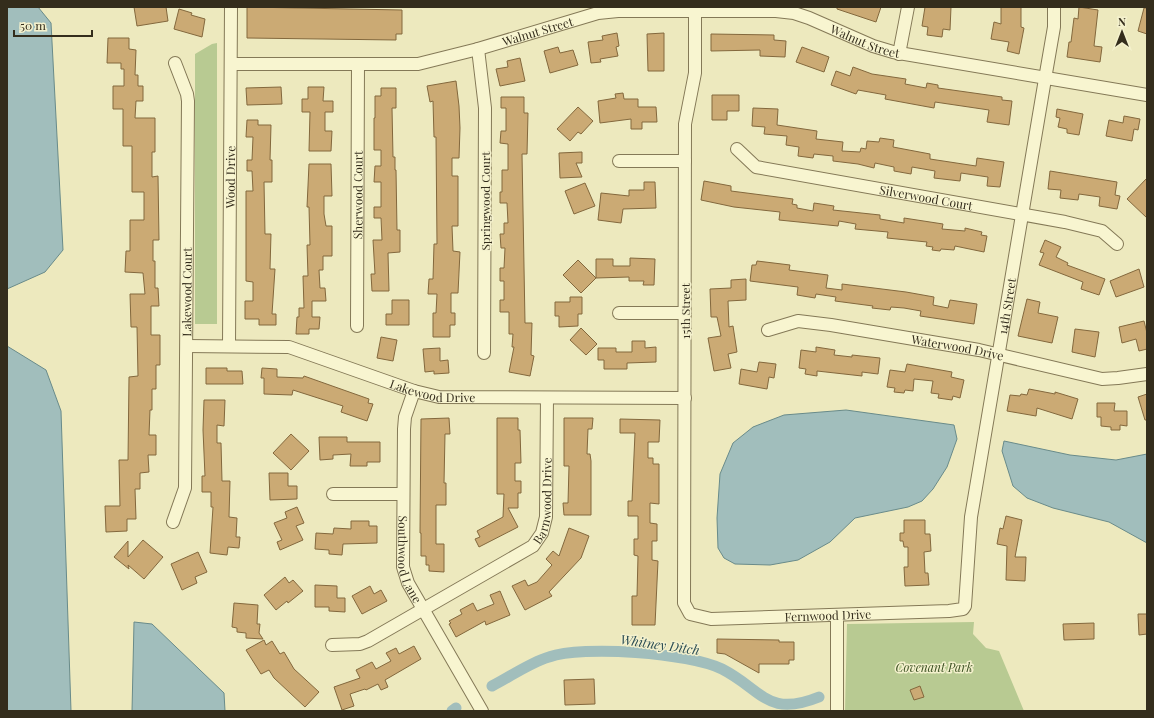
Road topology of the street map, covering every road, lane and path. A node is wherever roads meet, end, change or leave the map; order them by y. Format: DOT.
graph roads {
  1 [pos="231,7"];
  2 [pos="908,7"];
  3 [pos="1054,7"];
  4 [pos="695,9"];
  5 [pos="776,9"];
  6 [pos="478,49"];
  7 [pos="899,54"];
  8 [pos="175,63"];
  9 [pos="230,64"];
  10 [pos="358,64"];
  11 [pos="1045,78"];
  12 [pos="1147,95"];
  13 [pos="737,148"];
  14 [pos="619,161"];
  15 [pos="685,161"];
  16 [pos="1022,214"];
  17 [pos="1117,244"];
  18 [pos="619,313"];
  19 [pos="685,313"];
  20 [pos="357,326"];
  21 [pos="768,330"];
  22 [pos="187,346"];
  23 [pos="229,346"];
  24 [pos="484,353"];
  25 [pos="998,354"];
  26 [pos="1147,374"];
  27 [pos="414,391"];
  28 [pos="547,398"];
  29 [pos="685,398"];
  30 [pos="333,494"];
  31 [pos="403,494"];
  32 [pos="173,522"];
  33 [pos="966,606"];
  34 [pos="423,609"];
  35 [pos="690,614"];
  36 [pos="837,615"];
  37 [pos="332,645"];
  38 [pos="482,711"];
  39 [pos="837,711"];
  1 -- 9 [label="street, Wood Drive"];
  2 -- 7 [label="street"];
  3 -- 11 [label="street, 14th Street"];
  4 -- 5 [label="street, Walnut Street"];
  4 -- 6 [label="street, Walnut Street"];
  4 -- 15 [label="street, 15th Street"];
  5 -- 7 [label="street, Walnut Street"];
  6 -- 10 [label="street, Walnut Street"];
  6 -- 24 [label="street, Springwood Court"];
  7 -- 11 [label="street, Walnut Street"];
  8 -- 22 [label="street, Lakewood Court"];
  9 -- 10 [label="street, Walnut Street"];
  9 -- 23 [label="street, Wood Drive"];
  10 -- 20 [label="street, Sherwood Court"];
  11 -- 12 [label="street, Walnut Street"];
  11 -- 16 [label="street, 14th Street"];
  13 -- 16 [label="street, Silverwood Court"];
  14 -- 15 [label="street"];
  15 -- 19 [label="street, 15th Street"];
  16 -- 17 [label="street, Silverwood Court"];
  16 -- 25 [label="street, 14th Street"];
  18 -- 19 [label="street"];
  19 -- 29 [label="street, 15th Street"];
  21 -- 25 [label="street, Waterwood Drive"];
  22 -- 23 [label="street, Lakewood Drive"];
  22 -- 32 [label="street, Lakewood Court"];
  23 -- 27 [label="street, Lakewood Drive"];
  25 -- 26 [label="street, Waterwood Drive"];
  25 -- 33 [label="street, 14th Street"];
  27 -- 28 [label="street, Lakewood Drive"];
  27 -- 31 [label="street, Southwood Lane"];
  28 -- 29 [label="street, Lakewood Drive"];
  28 -- 34 [label="street, Barnwood Drive"];
  29 -- 35 [label="street, 15th Street"];
  30 -- 31 [label="street"];
  31 -- 34 [label="street, Southwood Lane"];
  33 -- 36 [label="street, Fernwood Drive"];
  34 -- 37 [label="street, Barnwood Drive"];
  34 -- 38 [label="street, Southwood Lane"];
  35 -- 36 [label="street, Fernwood Drive"];
  36 -- 39 [label="street"];
}
